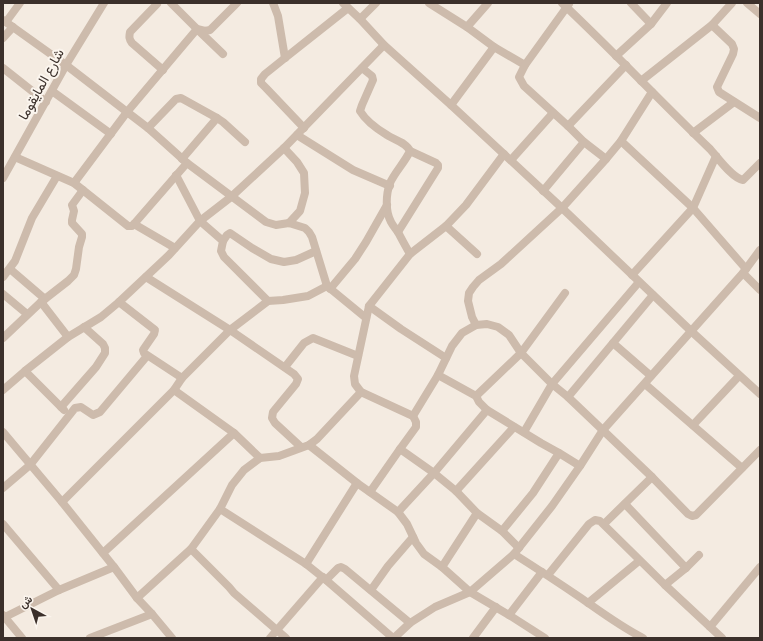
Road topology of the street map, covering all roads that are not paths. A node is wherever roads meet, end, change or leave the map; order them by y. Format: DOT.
graph roads {
  1 [pos="20,3"];
  2 [pos="104,3"];
  3 [pos="171,3"];
  4 [pos="236,3"];
  5 [pos="273,3"];
  6 [pos="376,3"];
  7 [pos="429,3"];
  8 [pos="488,3"];
  9 [pos="631,3"];
  10 [pos="666,3"];
  11 [pos="732,3"];
  12 [pos="747,3"];
  13 [pos="157,4"];
  14 [pos="566,4"];
  15 [pos="345,6"];
  16 [pos="760,14"];
  17 [pos="360,19"];
  18 [pos="7,23"];
  19 [pos="651,24"];
  20 [pos="712,25"];
  21 [pos="467,26"];
  22 [pos="197,29"];
  23 [pos="3,38"];
  24 [pos="384,45"];
  25 [pos="494,47"];
  26 [pos="223,54"];
  27 [pos="616,56"];
  28 [pos="285,58"];
  29 [pos="66,65"];
  30 [pos="526,65"];
  31 [pos="626,65"];
  32 [pos="3,68"];
  33 [pos="362,68"];
  34 [pos="163,70"];
  35 [pos="641,81"];
  36 [pos="52,91"];
  37 [pos="652,92"];
  38 [pos="46,102"];
  39 [pos="734,102"];
  40 [pos="451,105"];
  41 [pos="127,112"];
  42 [pos="553,113"];
  43 [pos="217,118"];
  44 [pos="760,118"];
  45 [pos="568,126"];
  46 [pos="148,128"];
  47 [pos="304,128"];
  48 [pos="693,133"];
  49 [pos="111,134"];
  50 [pos="297,135"];
  51 [pos="621,141"];
  52 [pos="245,142"];
  53 [pos="584,142"];
  54 [pos="284,148"];
  55 [pos="410,151"];
  56 [pos="504,154"];
  57 [pos="716,156"];
  58 [pos="15,157"];
  59 [pos="606,159"];
  60 [pos="511,160"];
  61 [pos="185,161"];
  62 [pos="760,163"];
  63 [pos="176,175"];
  64 [pos="57,176"];
  65 [pos="3,178"];
  66 [pos="74,183"];
  67 [pos="390,186"];
  68 [pos="83,190"];
  69 [pos="543,191"];
  70 [pos="231,197"];
  71 [pos="387,205"];
  72 [pos="562,208"];
  73 [pos="693,208"];
  74 [pos="200,221"];
  75 [pos="289,223"];
  76 [pos="134,224"];
  77 [pos="446,226"];
  78 [pos="398,232"];
  79 [pos="223,242"];
  80 [pos="175,248"];
  81 [pos="760,250"];
  82 [pos="316,251"];
  83 [pos="410,254"];
  84 [pos="477,254"];
  85 [pos="10,269"];
  86 [pos="744,271"];
  87 [pos="632,275"];
  88 [pos="3,277"];
  89 [pos="146,277"];
  90 [pos="639,282"];
  91 [pos="329,288"];
  92 [pos="760,290"];
  93 [pos="565,293"];
  94 [pos="3,294"];
  95 [pos="653,295"];
  96 [pos="43,300"];
  97 [pos="268,301"];
  98 [pos="119,302"];
  99 [pos="369,306"];
  100 [pos="27,314"];
  101 [pos="366,318"];
  102 [pos="476,325"];
  103 [pos="84,327"];
  104 [pos="230,330"];
  105 [pos="691,331"];
  106 [pos="3,338"];
  107 [pos="68,338"];
  108 [pos="613,343"];
  109 [pos="521,353"];
  110 [pos="147,356"];
  111 [pos="358,356"];
  112 [pos="446,358"];
  113 [pos="285,367"];
  114 [pos="25,371"];
  115 [pos="438,375"];
  116 [pos="651,376"];
  117 [pos="740,376"];
  118 [pos="182,378"];
  119 [pos="552,384"];
  120 [pos="645,384"];
  121 [pos="3,390"];
  122 [pos="174,390"];
  123 [pos="361,392"];
  124 [pos="760,394"];
  125 [pos="476,396"];
  126 [pos="568,397"];
  127 [pos="61,407"];
  128 [pos="487,410"];
  129 [pos="70,415"];
  130 [pos="413,416"];
  131 [pos="693,425"];
  132 [pos="514,427"];
  133 [pos="603,430"];
  134 [pos="3,432"];
  135 [pos="524,432"];
  136 [pos="234,433"];
  137 [pos="306,446"];
  138 [pos="400,449"];
  139 [pos="760,450"];
  140 [pos="559,453"];
  141 [pos="260,458"];
  142 [pos="30,465"];
  143 [pos="580,466"];
  144 [pos="742,468"];
  145 [pos="434,473"];
  146 [pos="652,477"];
  147 [pos="357,483"];
  148 [pos="3,488"];
  149 [pos="456,491"];
  150 [pos="370,492"];
  151 [pos="62,502"];
  152 [pos="625,504"];
  153 [pos="220,509"];
  154 [pos="398,512"];
  155 [pos="478,513"];
  156 [pos="3,524"];
  157 [pos="604,524"];
  158 [pos="502,531"];
  159 [pos="413,538"];
  160 [pos="191,548"];
  161 [pos="516,551"];
  162 [pos="102,553"];
  163 [pos="699,555"];
  164 [pos="639,561"];
  165 [pos="306,564"];
  166 [pos="114,567"];
  167 [pos="442,567"];
  168 [pos="760,567"];
  169 [pos="686,568"];
  170 [pos="545,574"];
  171 [pos="757,577"];
  172 [pos="325,578"];
  173 [pos="664,586"];
  174 [pos="59,590"];
  175 [pos="371,590"];
  176 [pos="470,592"];
  177 [pos="137,598"];
  178 [pos="588,603"];
  179 [pos="496,607"];
  180 [pos="152,614"];
  181 [pos="509,615"];
  182 [pos="4,616"];
  183 [pos="410,622"];
  184 [pos="710,627"];
  185 [pos="276,630"];
  186 [pos="633,636"];
  187 [pos="541,637"];
  188 [pos="22,638"];
  189 [pos="90,638"];
  190 [pos="172,638"];
  191 [pos="270,638"];
  192 [pos="286,638"];
  193 [pos="394,638"];
  194 [pos="473,638"];
  195 [pos="643,638"];
  196 [pos="722,638"];
  1 -- 18 [label="street"];
  2 -- 29 [label="street, شارع المايقوما"];
  3 -- 22 [label="street"];
  4 -- 22 [label="street"];
  5 -- 28 [label="street"];
  6 -- 17 [label="street"];
  7 -- 21 [label="street"];
  8 -- 21 [label="street"];
  9 -- 19 [label="street"];
  10 -- 19 [label="street"];
  11 -- 20 [label="street"];
  12 -- 16 [label="street"];
  13 -- 34 [label="street"];
  14 -- 27 [label="street"];
  14 -- 30 [label="street"];
  15 -- 17 [label="street"];
  15 -- 28 [label="street"];
  17 -- 24 [label="street"];
  18 -- 23 [label="street"];
  18 -- 29 [label="street"];
  19 -- 27 [label="street"];
  20 -- 35 [label="street"];
  20 -- 39 [label="street"];
  21 -- 25 [label="street"];
  22 -- 26 [label="street"];
  22 -- 34 [label="street"];
  24 -- 33 [label="street"];
  24 -- 40 [label="street"];
  25 -- 30 [label="street"];
  25 -- 40 [label="street"];
  27 -- 31 [label="street"];
  28 -- 47 [label="street"];
  29 -- 36 [label="street, شارع المايقوما"];
  29 -- 41 [label="street"];
  30 -- 42 [label="street"];
  31 -- 35 [label="street"];
  31 -- 45 [label="street"];
  32 -- 38 [label="street"];
  33 -- 47 [label="street"];
  33 -- 55 [label="street"];
  34 -- 41 [label="street"];
  35 -- 37 [label="street"];
  36 -- 38 [label="street, شارع المايقوما"];
  36 -- 49 [label="street"];
  37 -- 48 [label="street"];
  37 -- 51 [label="street"];
  38 -- 58 [label="street, شارع المايقوما"];
  39 -- 44 [label="street"];
  39 -- 48 [label="street"];
  40 -- 56 [label="street"];
  41 -- 46 [label="street"];
  41 -- 49 [label="street"];
  42 -- 45 [label="street"];
  42 -- 60 [label="street"];
  43 -- 46 [label="street"];
  43 -- 52 [label="street"];
  43 -- 61 [label="street"];
  45 -- 53 [label="street"];
  46 -- 61 [label="street"];
  47 -- 50 [label="street"];
  48 -- 57 [label="street"];
  49 -- 66 [label="street"];
  50 -- 54 [label="street"];
  50 -- 67 [label="street"];
  51 -- 59 [label="street"];
  51 -- 73 [label="street"];
  53 -- 59 [label="street"];
  53 -- 69 [label="street"];
  54 -- 70 [label="street"];
  54 -- 75 [label="street"];
  55 -- 67 [label="street"];
  55 -- 78 [label="street"];
  56 -- 60 [label="street"];
  56 -- 77 [label="street"];
  57 -- 62 [label="street"];
  57 -- 73 [label="street"];
  58 -- 64 [label="street"];
  58 -- 65 [label="street, شارع المايقوما"];
  59 -- 72 [label="street"];
  60 -- 69 [label="street"];
  61 -- 63 [label="street"];
  61 -- 70 [label="street"];
  63 -- 74 [label="street"];
  63 -- 76 [label="street"];
  64 -- 66 [label="street"];
  64 -- 85 [label="street"];
  66 -- 68 [label="street"];
  67 -- 71 [label="street"];
  68 -- 76 [label="street"];
  68 -- 96 [label="street"];
  69 -- 72 [label="street"];
  70 -- 74 [label="street"];
  70 -- 75 [label="street"];
  71 -- 78 [label="street"];
  71 -- 91 [label="street"];
  72 -- 87 [label="street"];
  72 -- 102 [label="street"];
  73 -- 86 [label="street"];
  73 -- 87 [label="street"];
  74 -- 79 [label="street"];
  74 -- 80 [label="street"];
  75 -- 82 [label="street"];
  76 -- 80 [label="street"];
  77 -- 83 [label="street"];
  77 -- 84 [label="street"];
  78 -- 83 [label="street"];
  79 -- 82 [label="street"];
  79 -- 97 [label="street"];
  80 -- 89 [label="street"];
  81 -- 86 [label="street"];
  82 -- 91 [label="street"];
  83 -- 99 [label="street"];
  85 -- 88 [label="street"];
  85 -- 96 [label="street"];
  86 -- 92 [label="street"];
  86 -- 105 [label="street"];
  87 -- 90 [label="street"];
  89 -- 98 [label="street"];
  89 -- 104 [label="street"];
  90 -- 95 [label="street"];
  90 -- 119 [label="street"];
  91 -- 97 [label="street"];
  91 -- 101 [label="street"];
  93 -- 109 [label="street"];
  94 -- 100 [label="street"];
  95 -- 105 [label="street"];
  95 -- 108 [label="street"];
  96 -- 100 [label="street"];
  96 -- 107 [label="street"];
  97 -- 104 [label="street"];
  98 -- 103 [label="street"];
  98 -- 110 [label="street"];
  99 -- 101 [label="street"];
  99 -- 112 [label="street"];
  100 -- 106 [label="street"];
  101 -- 111 [label="street"];
  102 -- 109 [label="street"];
  102 -- 112 [label="street"];
  103 -- 107 [label="street"];
  103 -- 127 [label="street"];
  104 -- 113 [label="street"];
  104 -- 118 [label="street"];
  105 -- 116 [label="street"];
  105 -- 117 [label="street"];
  107 -- 114 [label="street"];
  108 -- 116 [label="street"];
  108 -- 126 [label="street"];
  109 -- 119 [label="street"];
  109 -- 125 [label="street"];
  110 -- 118 [label="street"];
  110 -- 129 [label="street"];
  111 -- 113 [label="street"];
  111 -- 123 [label="street"];
  112 -- 115 [label="street"];
  113 -- 137 [label="street"];
  114 -- 121 [label="street"];
  114 -- 127 [label="street"];
  115 -- 125 [label="street"];
  115 -- 130 [label="street"];
  116 -- 120 [label="street"];
  117 -- 124 [label="street"];
  117 -- 131 [label="street"];
  118 -- 122 [label="street"];
  119 -- 126 [label="street"];
  119 -- 135 [label="street"];
  120 -- 131 [label="street"];
  120 -- 133 [label="street"];
  122 -- 136 [label="street"];
  122 -- 151 [label="street"];
  123 -- 130 [label="street"];
  123 -- 137 [label="street"];
  125 -- 128 [label="street"];
  126 -- 133 [label="street"];
  127 -- 129 [label="street"];
  128 -- 132 [label="street"];
  128 -- 145 [label="street"];
  129 -- 142 [label="street"];
  130 -- 138 [label="street"];
  131 -- 144 [label="street"];
  132 -- 135 [label="street"];
  132 -- 149 [label="street"];
  133 -- 143 [label="street"];
  133 -- 146 [label="street"];
  134 -- 142 [label="street"];
  135 -- 140 [label="street"];
  136 -- 141 [label="street"];
  136 -- 162 [label="street"];
  137 -- 141 [label="street"];
  137 -- 147 [label="street"];
  138 -- 145 [label="street"];
  138 -- 150 [label="street"];
  139 -- 144 [label="street"];
  140 -- 143 [label="street"];
  140 -- 158 [label="street"];
  141 -- 153 [label="street"];
  142 -- 148 [label="street"];
  142 -- 151 [label="street"];
  143 -- 161 [label="street"];
  144 -- 146 [label="street"];
  145 -- 149 [label="street"];
  145 -- 154 [label="street"];
  146 -- 152 [label="street"];
  147 -- 150 [label="street"];
  147 -- 165 [label="street"];
  149 -- 155 [label="street"];
  150 -- 154 [label="street"];
  151 -- 162 [label="street"];
  152 -- 157 [label="street"];
  152 -- 169 [label="street"];
  153 -- 160 [label="street"];
  153 -- 165 [label="street"];
  154 -- 159 [label="street"];
  155 -- 158 [label="street"];
  155 -- 167 [label="street"];
  156 -- 174 [label="street"];
  157 -- 164 [label="street"];
  157 -- 170 [label="street"];
  158 -- 161 [label="street"];
  159 -- 167 [label="street"];
  159 -- 175 [label="street"];
  160 -- 177 [label="street"];
  160 -- 185 [label="street"];
  161 -- 170 [label="street"];
  161 -- 176 [label="street"];
  162 -- 166 [label="street"];
  163 -- 169 [label="street"];
  164 -- 173 [label="street"];
  164 -- 178 [label="street"];
  165 -- 172 [label="street"];
  166 -- 174 [label="street"];
  166 -- 177 [label="street"];
  167 -- 176 [label="street"];
  168 -- 171 [label="street"];
  169 -- 173 [label="street"];
  170 -- 178 [label="street"];
  170 -- 181 [label="street"];
  171 -- 184 [label="street"];
  172 -- 175 [label="street"];
  172 -- 185 [label="street"];
  172 -- 193 [label="street"];
  173 -- 184 [label="street"];
  174 -- 182 [label="street"];
  175 -- 183 [label="street"];
  176 -- 179 [label="street"];
  176 -- 183 [label="street"];
  177 -- 180 [label="street"];
  178 -- 186 [label="street"];
  179 -- 181 [label="street"];
  179 -- 194 [label="street"];
  180 -- 189 [label="street"];
  180 -- 190 [label="street"];
  181 -- 187 [label="street"];
  182 -- 188 [label="street"];
  183 -- 193 [label="street"];
  184 -- 196 [label="street"];
  185 -- 191 [label="street"];
  185 -- 192 [label="street"];
  186 -- 195 [label="street"];
}
